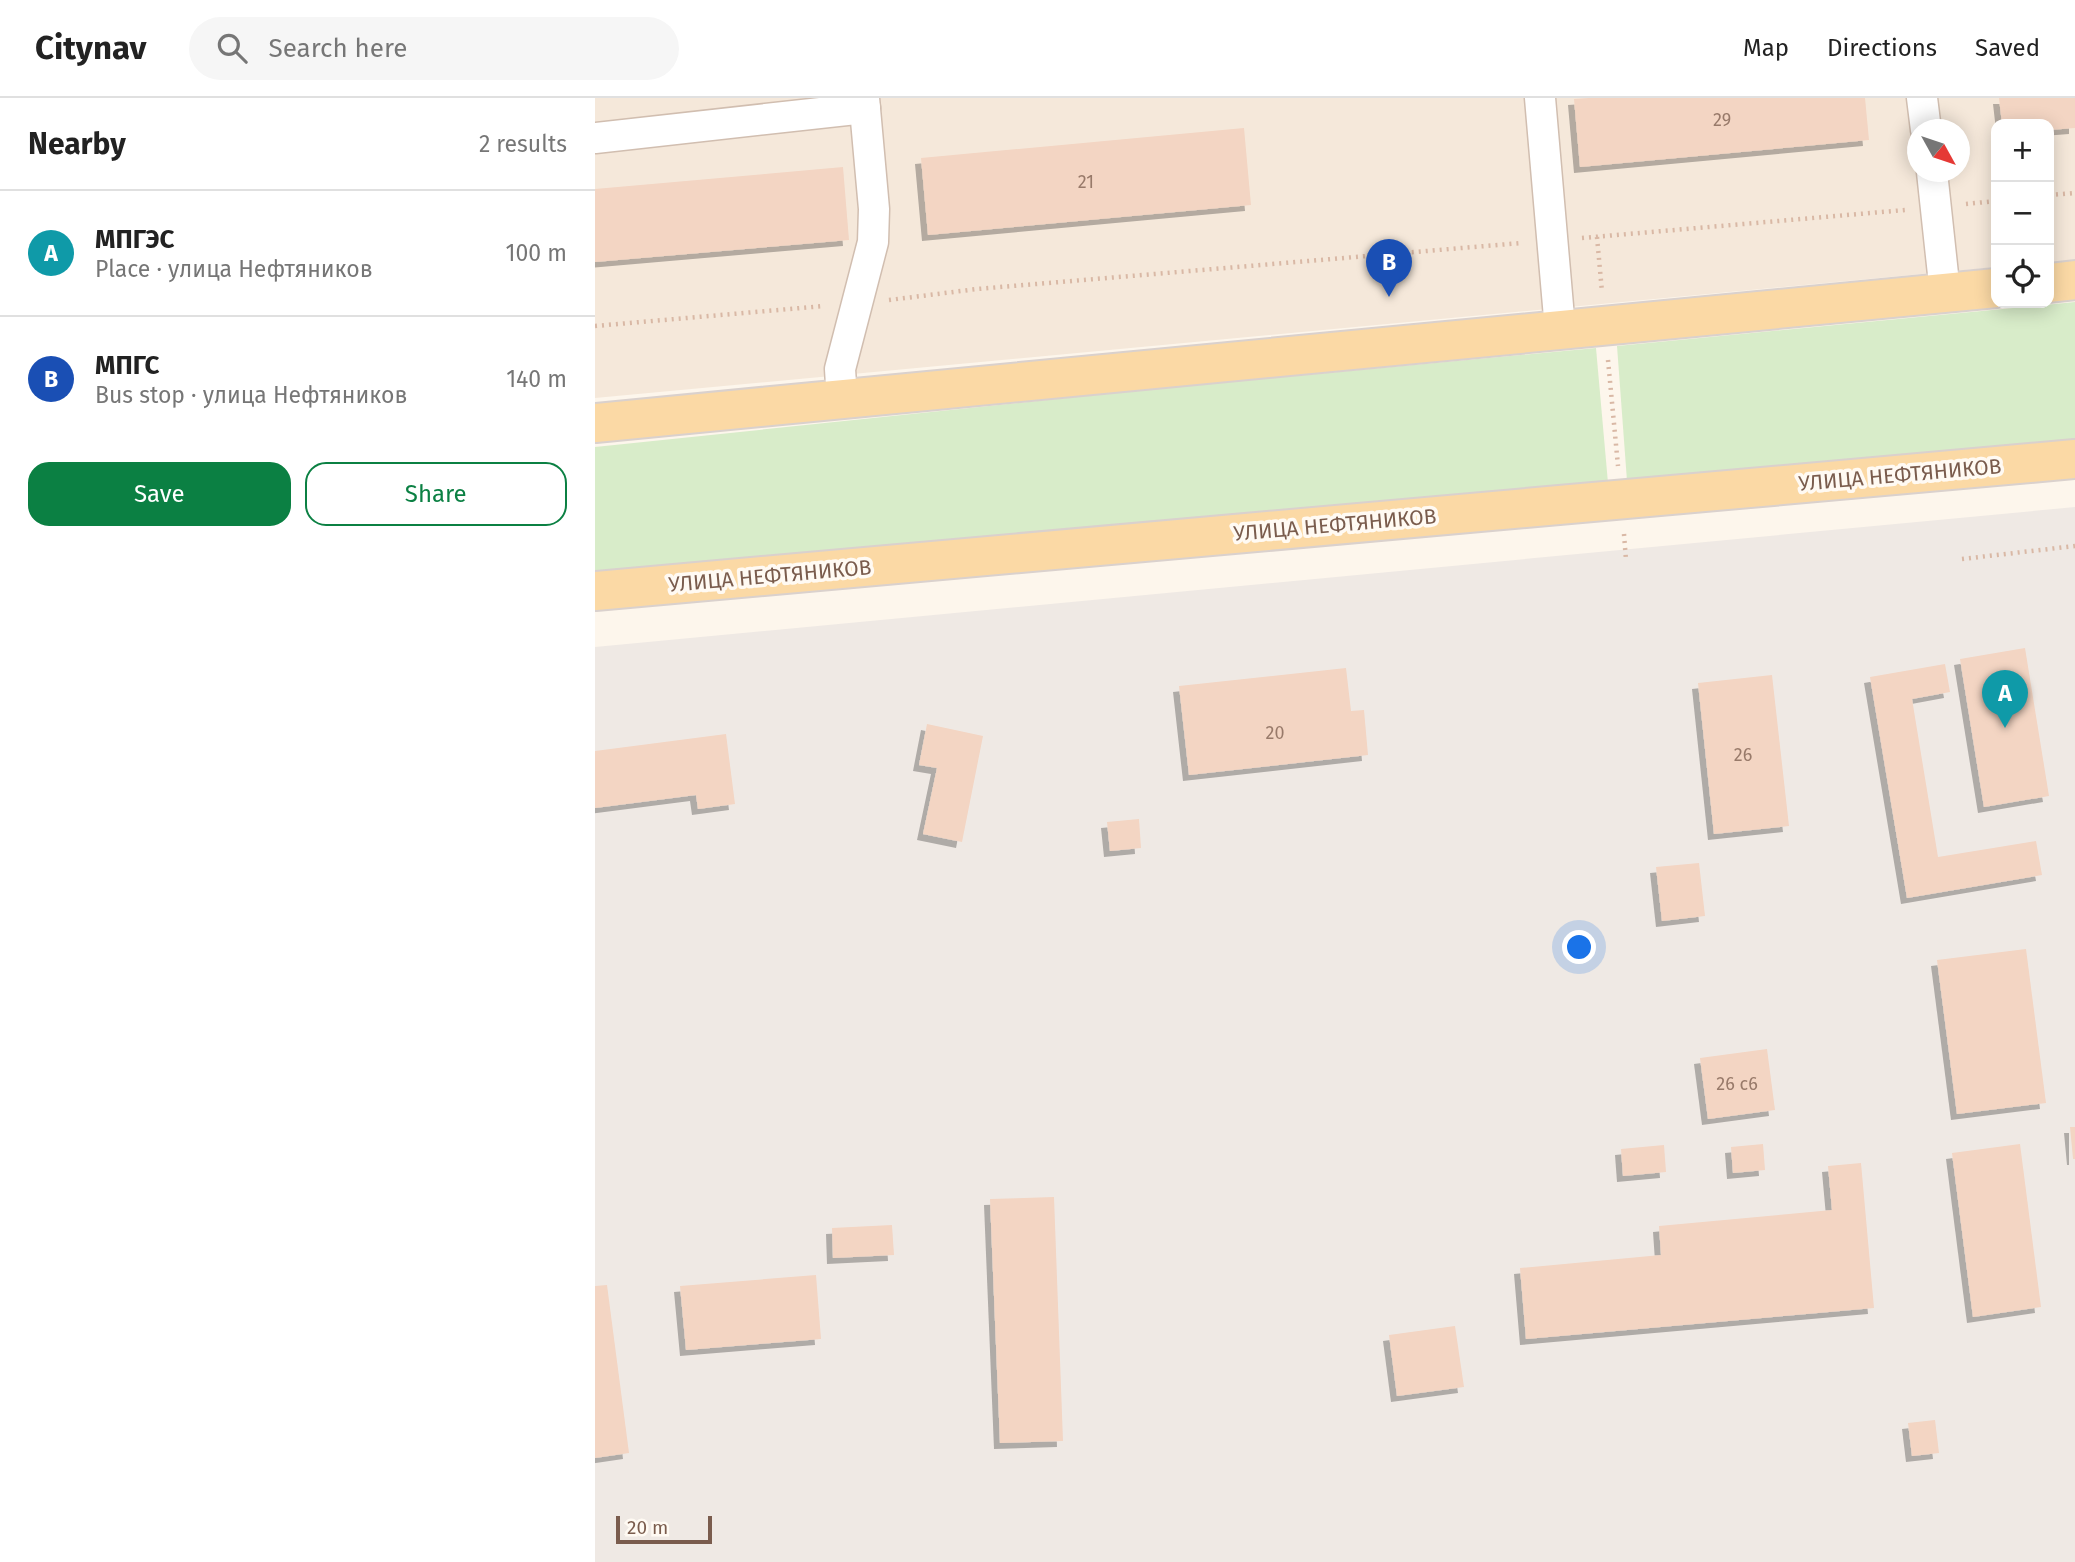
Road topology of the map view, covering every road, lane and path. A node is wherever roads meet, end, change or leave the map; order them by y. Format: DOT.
graph roads {
  1 [pos="1540,98"];
  2 [pos="1921,98"];
  3 [pos="865,103"];
  4 [pos="1924,119"];
  5 [pos="595,138"];
  6 [pos="1933,182"];
  7 [pos="2075,193"];
  8 [pos="2054,195"];
  9 [pos="1991,202"];
  10 [pos="1936,207"];
  11 [pos="1597,237"];
  12 [pos="1553,241"];
  13 [pos="2075,281"];
  14 [pos="2054,283"];
  15 [pos="1991,288"];
  16 [pos="1945,293"];
  17 [pos="857,304"];
  18 [pos="1605,324"];
  19 [pos="595,326"];
  20 [pos="1560,329"];
  21 [pos="842,400"];
  22 [pos="595,423"];
  23 [pos="2075,459"];
  24 [pos="1621,500"];
  25 [pos="2075,546"];
  26 [pos="1962,559"];
  27 [pos="1626,560"];
  28 [pos="595,591"];
  1 -- 12 [label="street"];
  2 -- 4 [label="street"];
  3 -- 5 [label="street"];
  3 -- 17 [label="street"];
  6 -- 10 [label="street"];
  7 -- 8 [label="path"];
  9 -- 10 [label="path"];
  10 -- 11 [label="path"];
  10 -- 16 [label="street"];
  11 -- 12 [label="path"];
  11 -- 18 [label="path"];
  12 -- 17 [label="path"];
  12 -- 20 [label="street"];
  13 -- 14 [label="main road"];
  15 -- 16 [label="main road"];
  16 -- 18 [label="main road"];
  17 -- 19 [label="path"];
  17 -- 21 [label="street"];
  18 -- 20 [label="main road"];
  18 -- 24 [label="path"];
  20 -- 21 [label="main road"];
  21 -- 22 [label="main road"];
  23 -- 24 [label="main road, УЛИЦА НЕФТЯНИКОВ"];
  24 -- 27 [label="path"];
  24 -- 28 [label="main road, УЛИЦА НЕФТЯНИКОВ"];
  25 -- 26 [label="path"];
}
